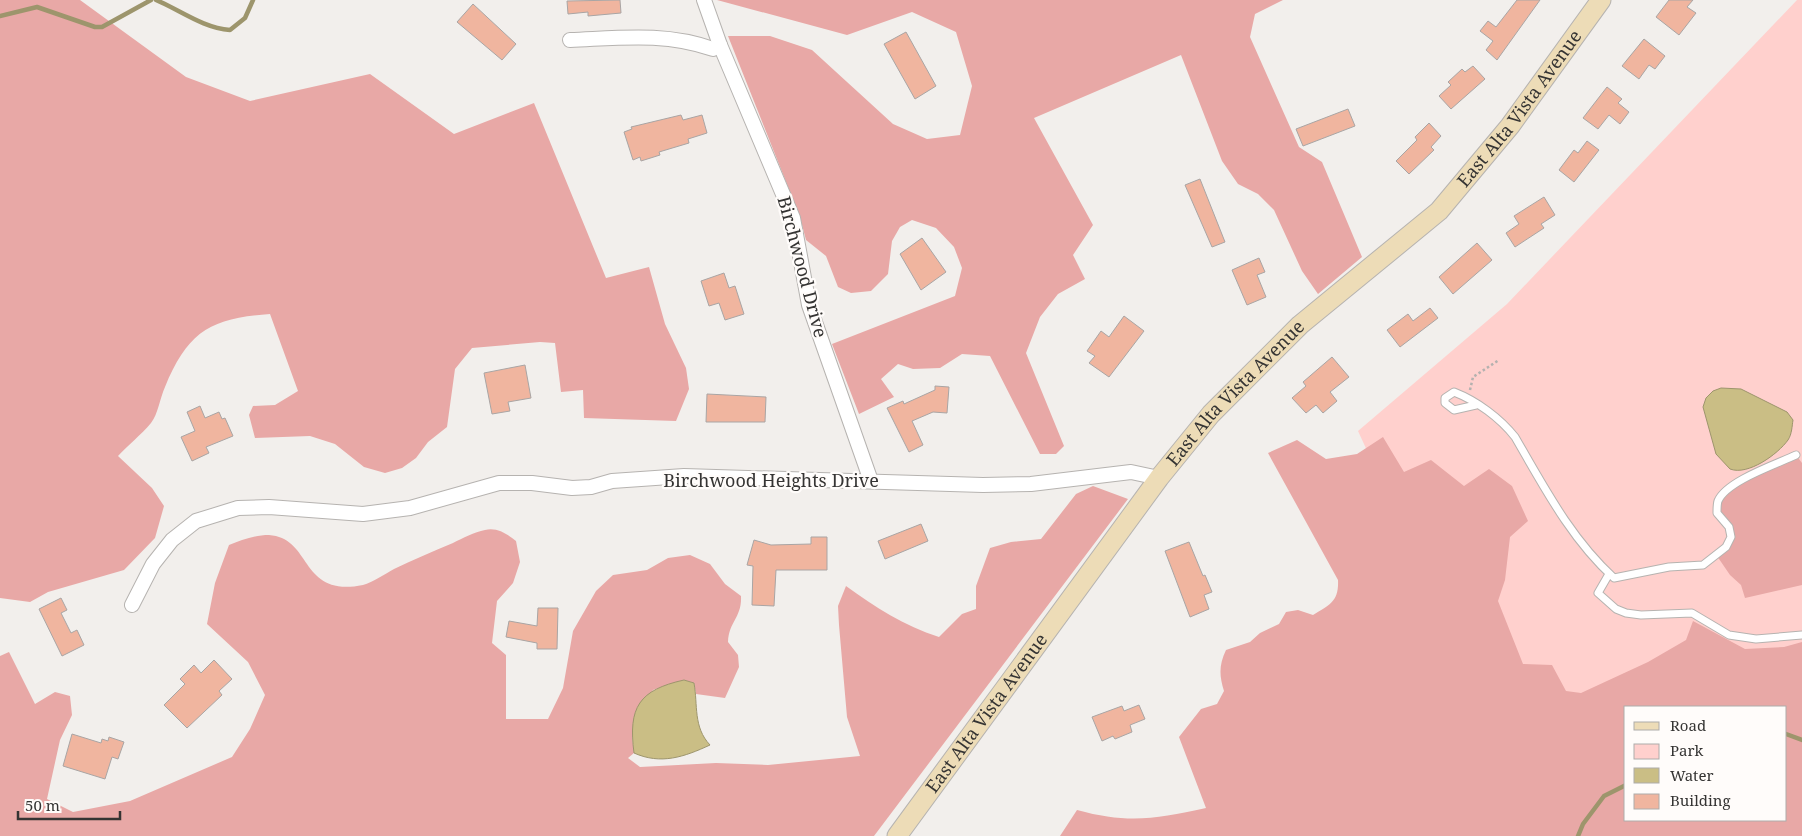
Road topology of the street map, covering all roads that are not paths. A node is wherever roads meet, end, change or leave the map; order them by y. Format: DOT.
graph roads {
  1 [pos="704,0"];
  2 [pos="1601,0"];
  3 [pos="570,40"];
  4 [pos="720,45"];
  5 [pos="1476,404"];
  6 [pos="1796,455"];
  7 [pos="1159,478"];
  8 [pos="871,481"];
  9 [pos="1609,574"];
  10 [pos="132,605"];
  11 [pos="1802,635"];
  12 [pos="902,829"];
  1 -- 4 [label="street, Birchwood Drive"];
  2 -- 7 [label="main road, East Alta Vista Avenue"];
  3 -- 4 [label="street"];
  4 -- 8 [label="street, Birchwood Drive"];
  5 -- 5 [label="lane"];
  5 -- 9 [label="lane"];
  6 -- 9 [label="lane"];
  7 -- 8 [label="street, Birchwood Heights Drive"];
  7 -- 12 [label="main road, East Alta Vista Avenue"];
  8 -- 10 [label="street, Birchwood Heights Drive"];
  9 -- 11 [label="lane"];
}
